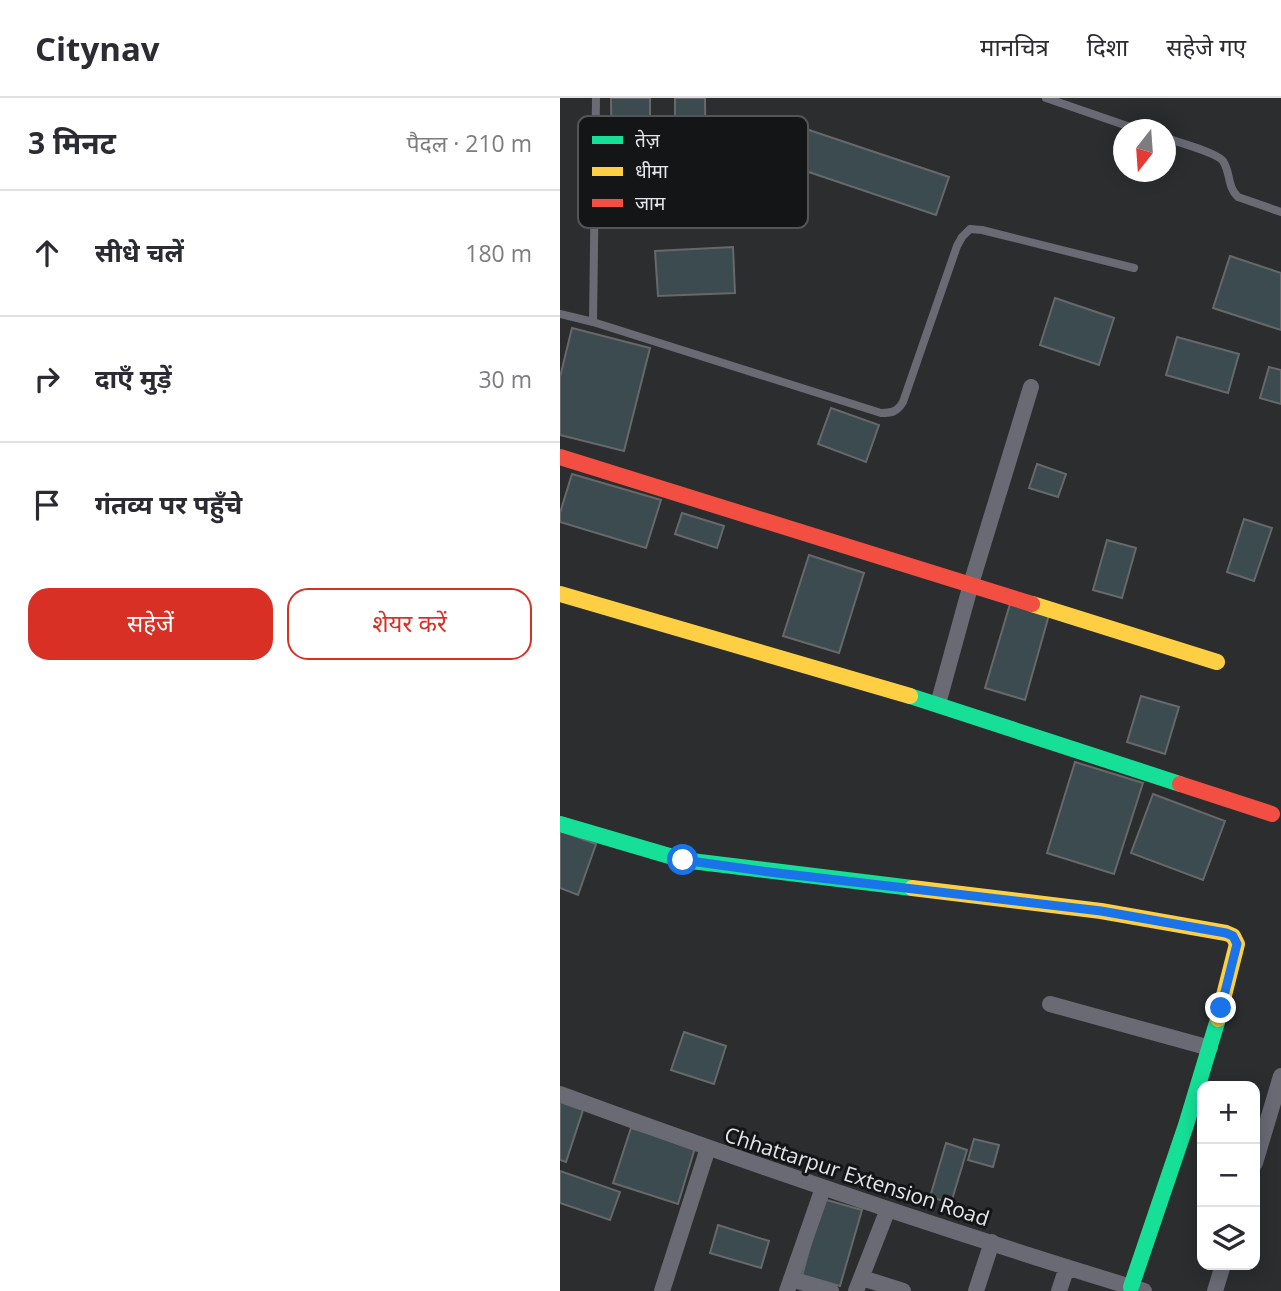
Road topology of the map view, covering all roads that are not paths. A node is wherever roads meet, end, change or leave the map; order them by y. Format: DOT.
graph roads {
  1 [pos="596,98"];
  2 [pos="1046,98"];
  3 [pos="596,116"];
  4 [pos="1113,121"];
  5 [pos="1176,142"];
  6 [pos="1281,212"];
  7 [pos="594,228"];
  8 [pos="1134,268"];
  9 [pos="560,314"];
  10 [pos="593,322"];
  11 [pos="1031,387"];
  12 [pos="560,457"];
  13 [pos="971,584"];
  14 [pos="560,594"];
  15 [pos="1217,662"];
  16 [pos="938,704"];
  17 [pos="1272,814"];
  18 [pos="560,824"];
  19 [pos="1050,1004"];
  20 [pos="1210,1048"];
  21 [pos="1281,1076"];
  22 [pos="560,1094"];
  23 [pos="1260,1146"];
  24 [pos="708,1149"];
  25 [pos="823,1188"];
  26 [pos="888,1209"];
  27 [pos="992,1242"];
  28 [pos="1067,1267"];
  29 [pos="1221,1270"];
  30 [pos="789,1285"];
  31 [pos="859,1285"];
  32 [pos="1137,1289"];
  33 [pos="662,1291"];
  34 [pos="831,1291"];
  35 [pos="903,1291"];
  36 [pos="976,1291"];
  37 [pos="1059,1291"];
  38 [pos="1215,1291"];
  1 -- 3 [label="lane"];
  2 -- 4 [label="lane"];
  5 -- 6 [label="lane"];
  7 -- 10 [label="lane"];
  8 -- 10 [label="lane"];
  9 -- 10 [label="lane"];
  11 -- 13 [label="street"];
  12 -- 13 [label="street"];
  13 -- 15 [label="street"];
  13 -- 16 [label="street"];
  14 -- 16 [label="street"];
  16 -- 17 [label="street"];
  18 -- 20 [label="street"];
  19 -- 20 [label="street"];
  20 -- 32 [label="street"];
  21 -- 23 [label="street"];
  22 -- 24 [label="street, Chhattarpur Extension Road"];
  24 -- 25 [label="street, Chhattarpur Extension Road"];
  24 -- 33 [label="street"];
  25 -- 26 [label="street, Chhattarpur Extension Road"];
  25 -- 30 [label="street"];
  26 -- 27 [label="street, Chhattarpur Extension Road"];
  26 -- 31 [label="street"];
  27 -- 28 [label="street, Chhattarpur Extension Road"];
  27 -- 36 [label="street"];
  28 -- 32 [label="street, Chhattarpur Extension Road"];
  28 -- 37 [label="street"];
  29 -- 38 [label="street"];
  30 -- 34 [label="street"];
  31 -- 35 [label="street"];
}
